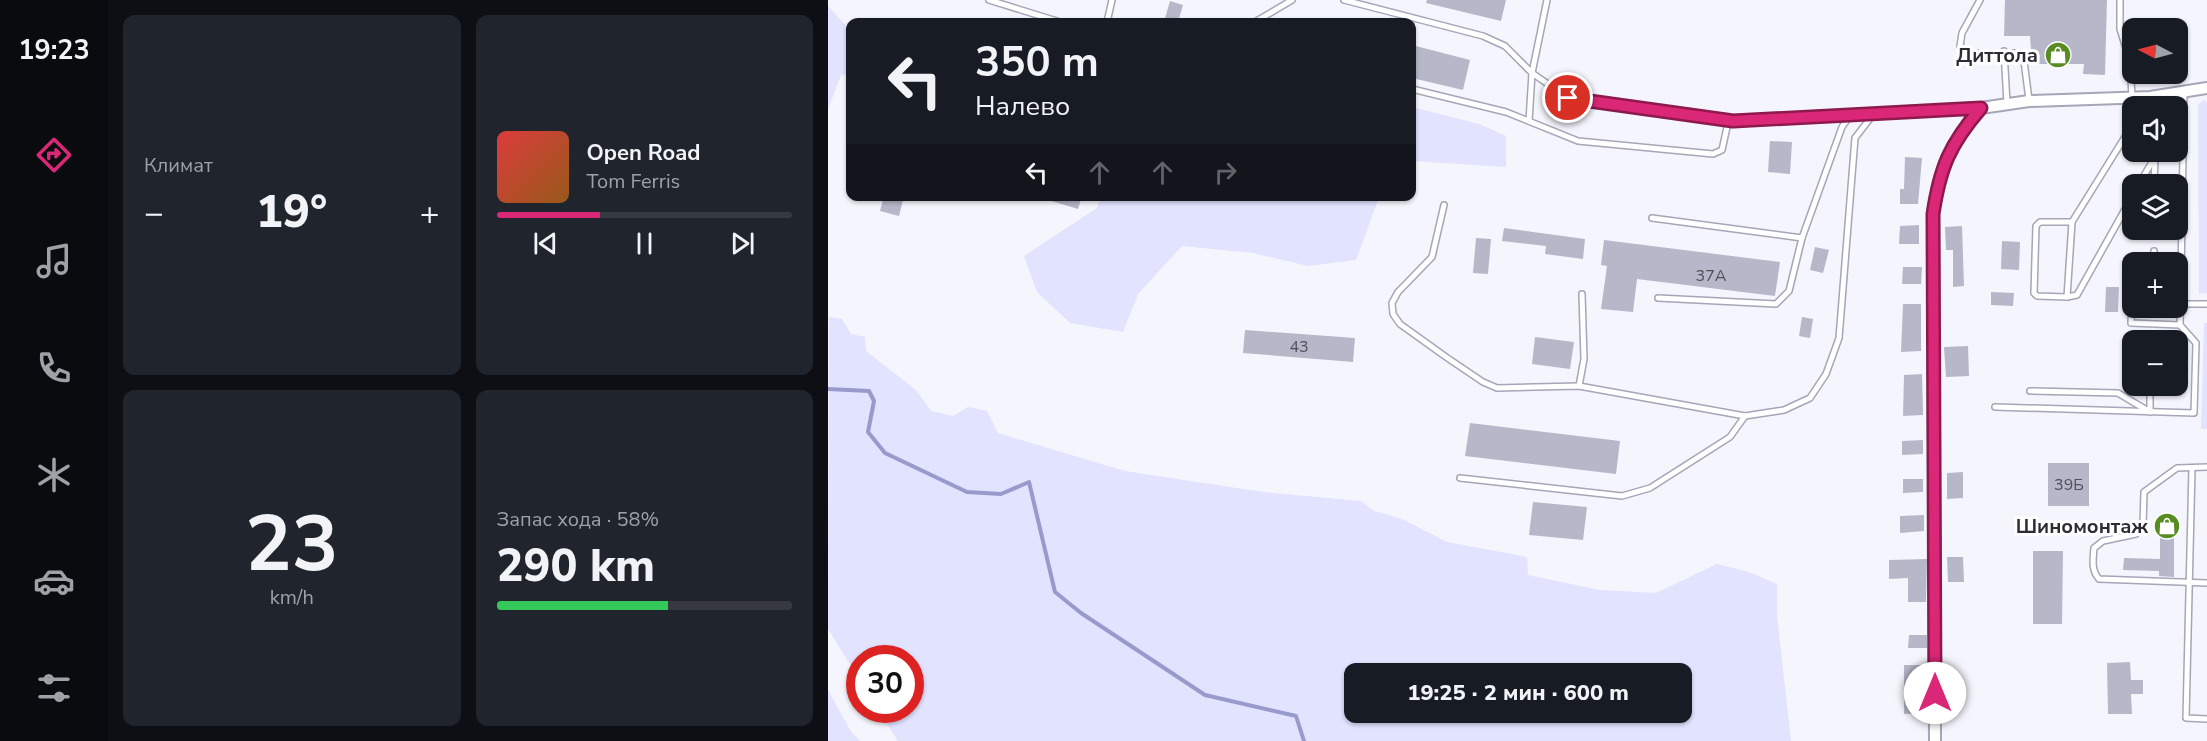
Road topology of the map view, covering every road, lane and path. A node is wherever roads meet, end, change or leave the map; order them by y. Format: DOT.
graph roads {
  1 [pos="989,0"];
  2 [pos="1112,0"];
  3 [pos="1292,0"];
  4 [pos="1344,0"];
  5 [pos="1547,0"];
  6 [pos="1980,0"];
  7 [pos="2120,0"];
  8 [pos="1047,18"];
  9 [pos="1108,18"];
  10 [pos="1262,18"];
  11 [pos="1414,18"];
  12 [pos="1416,19"];
  13 [pos="2004,51"];
  14 [pos="1532,73"];
  15 [pos="2207,88"];
  16 [pos="1416,90"];
  17 [pos="2132,96"];
  18 [pos="2188,96"];
  19 [pos="2122,98"];
  20 [pos="2029,101"];
  21 [pos="2007,105"];
  22 [pos="1981,108"];
  23 [pos="1875,112"];
  24 [pos="1852,113"];
  25 [pos="1530,121"];
  26 [pos="1733,121"];
  27 [pos="2122,142"];
  28 [pos="2183,162"];
  29 [pos="1444,205"];
  30 [pos="2122,215"];
  31 [pos="1652,218"];
  32 [pos="2072,222"];
  33 [pos="1802,238"];
  34 [pos="2181,252"];
  35 [pos="1582,294"];
  36 [pos="2067,297"];
  37 [pos="1658,298"];
  38 [pos="2188,304"];
  39 [pos="2207,304"];
  40 [pos="2131,318"];
  41 [pos="2180,318"];
  42 [pos="2180,325"];
  43 [pos="1580,386"];
  44 [pos="2030,391"];
  45 [pos="2150,396"];
  46 [pos="1995,407"];
  47 [pos="2150,412"];
  48 [pos="1745,416"];
  49 [pos="2207,467"];
  50 [pos="2192,468"];
  51 [pos="1460,478"];
  52 [pos="2188,582"];
  53 [pos="2207,583"];
  54 [pos="2207,719"];
  55 [pos="1935,741"];
  1 -- 8 [label="lane"];
  2 -- 9 [label="lane"];
  3 -- 10 [label="lane"];
  4 -- 11 [label="lane"];
  5 -- 14 [label="lane"];
  6 -- 13 [label="lane"];
  7 -- 17 [label="lane"];
  12 -- 14 [label="lane"];
  13 -- 20 [label="lane"];
  13 -- 21 [label="lane"];
  14 -- 25 [label="lane"];
  14 -- 26 [label="lane"];
  15 -- 18 [label="street"];
  16 -- 25 [label="lane"];
  19 -- 20 [label="street"];
  20 -- 21 [label="street"];
  21 -- 22 [label="street"];
  22 -- 23 [label="lane"];
  22 -- 55 [label="street"];
  23 -- 24 [label="lane"];
  23 -- 48 [label="lane"];
  24 -- 26 [label="lane"];
  24 -- 33 [label="lane"];
  25 -- 26 [label="lane"];
  27 -- 32 [label="lane"];
  28 -- 34 [label="lane"];
  29 -- 43 [label="lane"];
  30 -- 36 [label="lane"];
  31 -- 33 [label="lane"];
  32 -- 36 [label="lane"];
  32 -- 36 [label="lane"];
  33 -- 37 [label="lane"];
  35 -- 43 [label="lane"];
  38 -- 39 [label="lane"];
  40 -- 42 [label="lane"];
  41 -- 42 [label="lane"];
  42 -- 47 [label="lane"];
  43 -- 48 [label="lane"];
  44 -- 47 [label="lane"];
  45 -- 47 [label="lane"];
  46 -- 47 [label="lane"];
  48 -- 51 [label="lane"];
  49 -- 50 [label="lane"];
  50 -- 52 [label="lane"];
  50 -- 52 [label="lane"];
  52 -- 53 [label="lane"];
  52 -- 54 [label="lane"];
}
